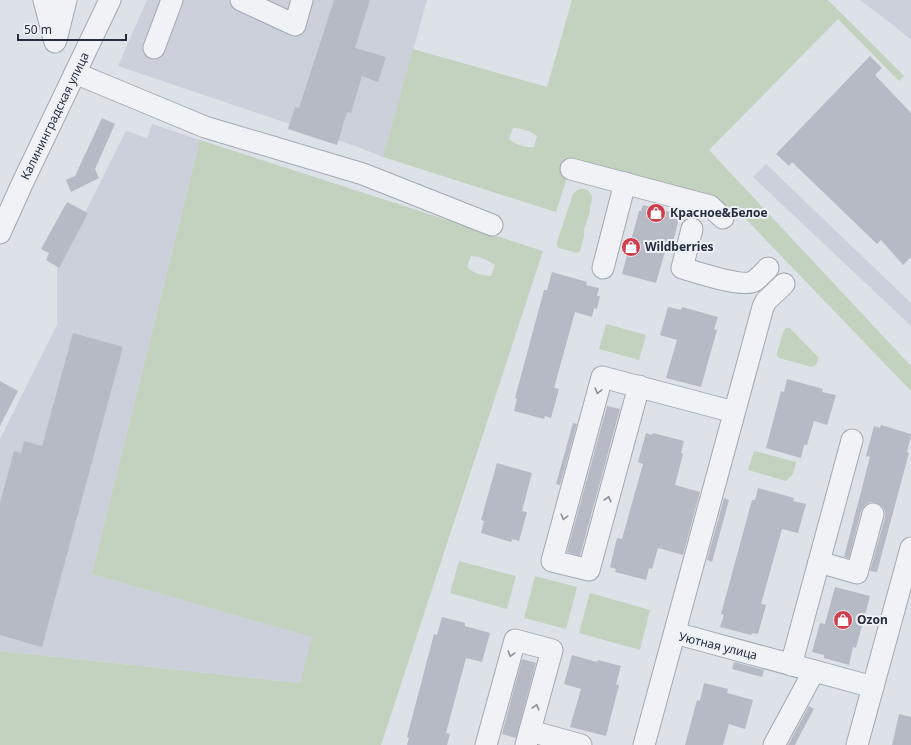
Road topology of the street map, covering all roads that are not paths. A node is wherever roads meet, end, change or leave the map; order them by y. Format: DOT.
graph roads {
  1 [pos="44,0"];
  2 [pos="66,0"];
  3 [pos="110,0"];
  4 [pos="172,0"];
  5 [pos="241,0"];
  6 [pos="302,0"];
  7 [pos="55,42"];
  8 [pos="154,48"];
  9 [pos="85,53"];
  10 [pos="75,74"];
  11 [pos="571,169"];
  12 [pos="625,183"];
  13 [pos="723,218"];
  14 [pos="492,225"];
  15 [pos="692,229"];
  16 [pos="0,233"];
  17 [pos="603,268"];
  18 [pos="768,268"];
  19 [pos="784,284"];
  20 [pos="639,386"];
  21 [pos="734,412"];
  22 [pos="852,440"];
  23 [pos="873,514"];
  24 [pos="911,548"];
  25 [pos="818,562"];
  26 [pos="675,633"];
  27 [pos="791,665"];
  28 [pos="814,671"];
  29 [pos="873,687"];
  30 [pos="528,738"];
  31 [pos="486,745"];
  32 [pos="582,745"];
  33 [pos="644,745"];
  34 [pos="774,745"];
  35 [pos="857,745"];
  1 -- 7 [label="street"];
  2 -- 7 [label="street"];
  3 -- 9 [label="street, Калининградская улица"];
  4 -- 8 [label="street"];
  5 -- 6 [label="street"];
  7 -- 9 [label="street"];
  9 -- 10 [label="street, Калининградская улица"];
  10 -- 14 [label="street"];
  10 -- 16 [label="street, Калининградская улица"];
  11 -- 12 [label="street"];
  12 -- 13 [label="street"];
  12 -- 17 [label="street"];
  15 -- 18 [label="street"];
  19 -- 21 [label="street"];
  20 -- 20 [label="street, one-way"];
  20 -- 21 [label="street"];
  21 -- 26 [label="street"];
  22 -- 25 [label="street"];
  23 -- 25 [label="street"];
  24 -- 29 [label="street"];
  25 -- 27 [label="street"];
  26 -- 27 [label="street, Уютная улица"];
  26 -- 33 [label="street, Уютная улица"];
  27 -- 28 [label="street, Уютная улица"];
  28 -- 29 [label="street, Уютная улица"];
  28 -- 34 [label="street"];
  29 -- 35 [label="street"];
  30 -- 31 [label="street, one-way"];
  30 -- 32 [label="street"];
}
